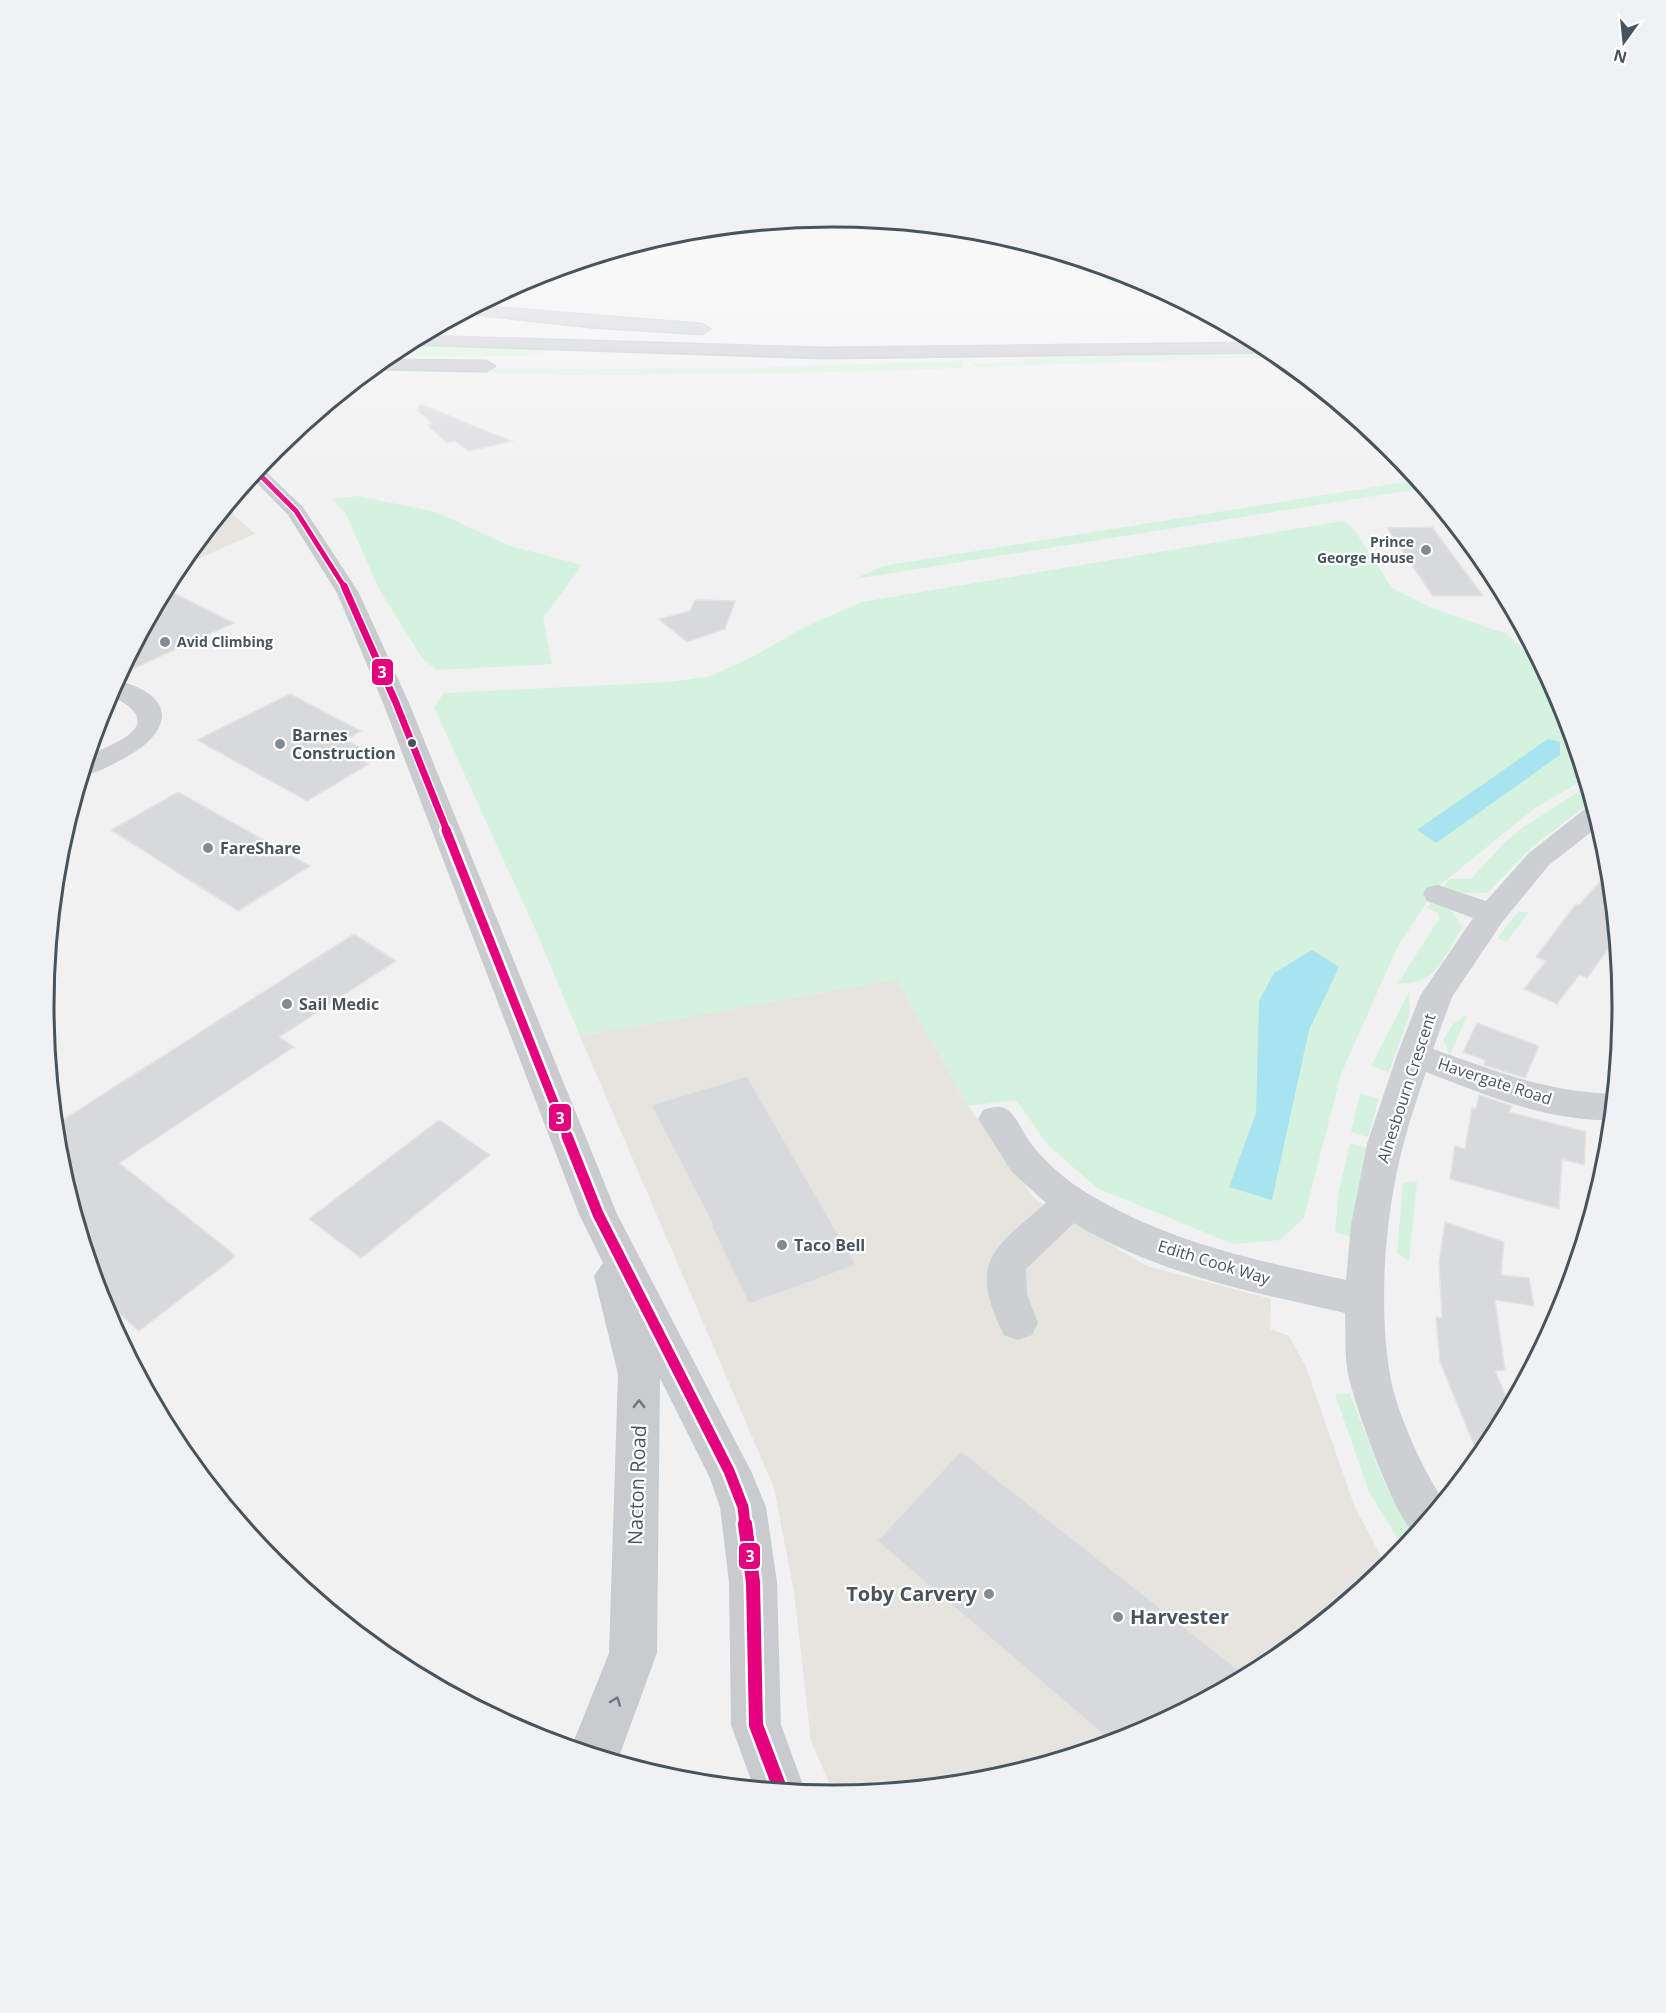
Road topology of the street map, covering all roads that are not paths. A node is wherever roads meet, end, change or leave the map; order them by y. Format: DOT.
graph roads {
  1 [pos="592,336"];
  2 [pos="1166,336"];
  3 [pos="1235,339"];
  4 [pos="1216,340"];
  5 [pos="429,341"];
  6 [pos="1249,348"];
  7 [pos="1099,352"];
  8 [pos="391,365"];
  9 [pos="501,366"];
  10 [pos="675,366"];
  11 [pos="262,477"];
  12 [pos="121,691"];
  13 [pos="93,763"];
  14 [pos="1589,820"];
  15 [pos="1438,894"];
  16 [pos="1492,914"];
  17 [pos="1414,1054"];
  18 [pos="1604,1115"];
  19 [pos="996,1119"];
  20 [pos="1072,1203"];
  21 [pos="598,1214"];
  22 [pos="1364,1301"];
  23 [pos="1018,1323"];
  24 [pos="1425,1512"];
  25 [pos="597,1748"];
  26 [pos="778,1784"];
  1 -- 4 [label="highway"];
  2 -- 4 [label="highway"];
  3 -- 4 [label="highway"];
  5 -- 7 [label="highway"];
  6 -- 7 [label="highway"];
  7 -- 10 [label="highway"];
  8 -- 9 [label="highway"];
  11 -- 21 [label="main road, Nacton Road"];
  12 -- 13 [label="street"];
  14 -- 16 [label="street, Alnesbourn Crescent"];
  15 -- 16 [label="street"];
  16 -- 17 [label="street, Alnesbourn Crescent"];
  17 -- 18 [label="street, Havergate Road"];
  17 -- 22 [label="street, Alnesbourn Crescent"];
  19 -- 20 [label="street, Edith Cook Way"];
  20 -- 22 [label="street, Edith Cook Way"];
  20 -- 23 [label="street"];
  25 -- 21 [label="main road, Nacton Road, one-way"];
  21 -- 26 [label="main road, Nacton Road"];
  22 -- 24 [label="street, Alnesbourn Crescent"];
}
